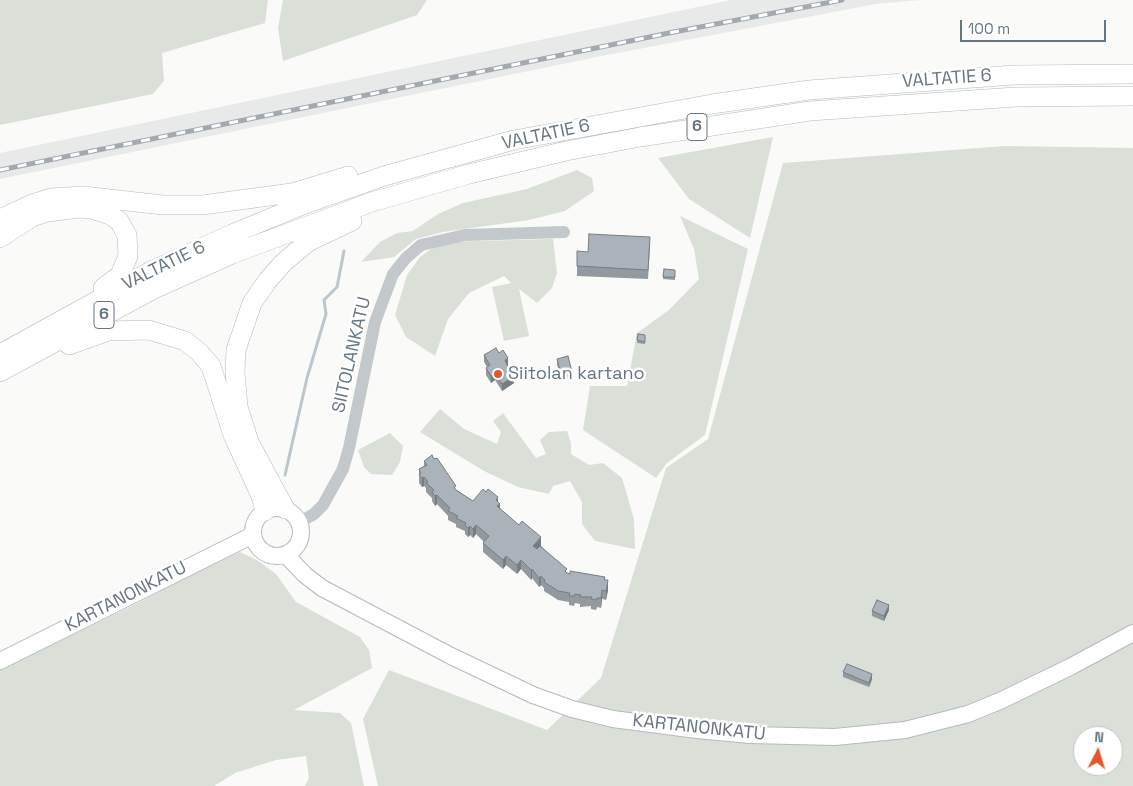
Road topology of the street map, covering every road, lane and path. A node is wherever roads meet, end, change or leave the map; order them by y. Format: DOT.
graph roads {
  1 [pos="1133,74"];
  2 [pos="1133,96"];
  3 [pos="566,150"];
  4 [pos="436,162"];
  5 [pos="0,219"];
  6 [pos="564,232"];
  7 [pos="0,238"];
  8 [pos="0,354"];
  9 [pos="0,372"];
  10 [pos="0,378"];
  11 [pos="285,509"];
  12 [pos="265,511"];
  13 [pos="300,522"];
  14 [pos="253,535"];
  15 [pos="286,555"];
  16 [pos="1133,633"];
  17 [pos="0,660"];
  1 -- 4 [label="highway, VALTATIE 6 / 6"];
  2 -- 3 [label="highway, VALTATIE 6 / 6"];
  3 -- 9 [label="highway, VALTATIE 6 / 6"];
  3 -- 11 [label="highway"];
  4 -- 5 [label="highway"];
  4 -- 8 [label="highway, VALTATIE 6 / 6"];
  6 -- 13 [label="street, SIITOLANKATU"];
  7 -- 8 [label="highway"];
  10 -- 12 [label="highway"];
  11 -- 12 [label="main road"];
  11 -- 13 [label="main road"];
  12 -- 14 [label="main road"];
  13 -- 15 [label="main road"];
  14 -- 15 [label="main road"];
  14 -- 17 [label="main road, KARTANONKATU"];
  15 -- 16 [label="main road, KARTANONKATU"];
}
